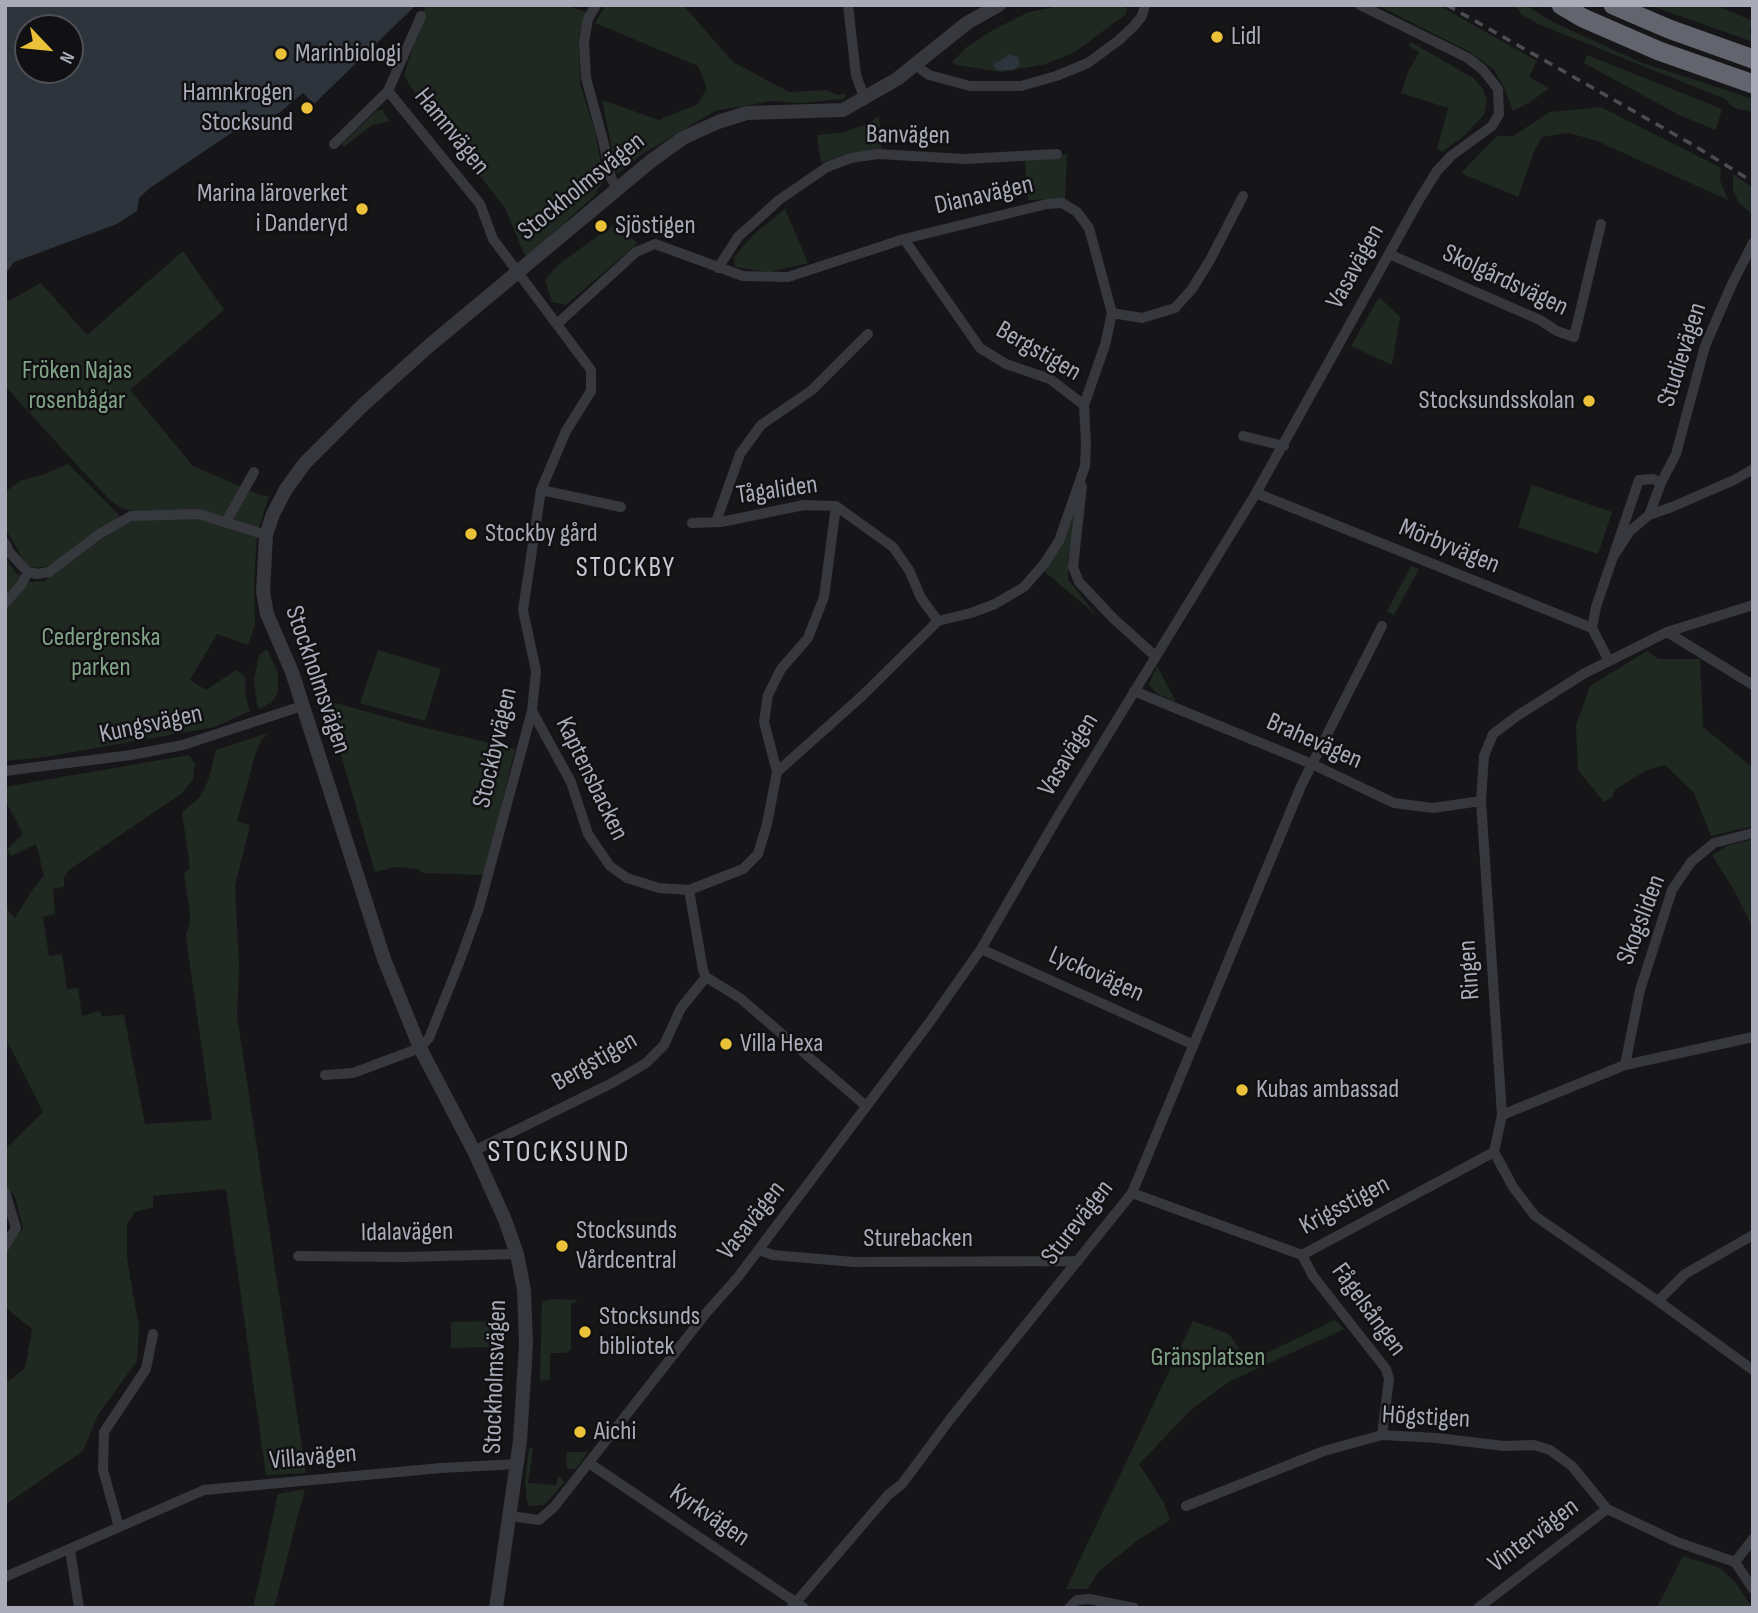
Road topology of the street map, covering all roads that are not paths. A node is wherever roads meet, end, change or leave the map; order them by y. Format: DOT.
graph roads {
  1 [pos="596,5"];
  2 [pos="848,5"];
  3 [pos="999,5"];
  4 [pos="1145,5"];
  5 [pos="1360,5"];
  6 [pos="1561,5"];
  7 [pos="1613,5"];
  8 [pos="421,16"];
  9 [pos="1753,59"];
  10 [pos="914,64"];
  11 [pos="1753,84"];
  12 [pos="388,91"];
  13 [pos="864,100"];
  14 [pos="334,144"];
  15 [pos="1056,154"];
  16 [pos="617,188"];
  17 [pos="1243,196"];
  18 [pos="1090,207"];
  19 [pos="1077,212"];
  20 [pos="1601,224"];
  21 [pos="904,239"];
  22 [pos="1753,243"];
  23 [pos="1389,254"];
  24 [pos="718,268"];
  25 [pos="517,272"];
  26 [pos="1112,313"];
  27 [pos="557,324"];
  28 [pos="868,334"];
  29 [pos="1084,405"];
  30 [pos="1243,436"];
  31 [pos="1284,446"];
  32 [pos="1085,466"];
  33 [pos="1753,468"];
  34 [pos="254,472"];
  35 [pos="1661,483"];
  36 [pos="541,491"];
  37 [pos="1256,493"];
  38 [pos="836,506"];
  39 [pos="621,507"];
  40 [pos="1649,514"];
  41 [pos="226,522"];
  42 [pos="716,522"];
  43 [pos="692,523"];
  44 [pos="267,535"];
  45 [pos="5,544"];
  46 [pos="1613,557"];
  47 [pos="28,572"];
  48 [pos="5,603"];
  49 [pos="1753,605"];
  50 [pos="938,621"];
  51 [pos="1382,626"];
  52 [pos="1592,628"];
  53 [pos="1667,632"];
  54 [pos="1155,656"];
  55 [pos="1609,661"];
  56 [pos="1753,685"];
  57 [pos="1134,691"];
  58 [pos="302,706"];
  59 [pos="532,711"];
  60 [pos="1312,764"];
  61 [pos="5,771"];
  62 [pos="777,772"];
  63 [pos="1481,801"];
  64 [pos="1753,833"];
  65 [pos="689,890"];
  66 [pos="981,948"];
  67 [pos="706,976"];
  68 [pos="1753,1037"];
  69 [pos="1192,1044"];
  70 [pos="420,1048"];
  71 [pos="1625,1065"];
  72 [pos="325,1075"];
  73 [pos="866,1105"];
  74 [pos="1502,1115"];
  75 [pos="474,1151"];
  76 [pos="1494,1152"];
  77 [pos="5,1192"];
  78 [pos="1132,1193"];
  79 [pos="1753,1235"];
  80 [pos="5,1246"];
  81 [pos="759,1250"];
  82 [pos="517,1254"];
  83 [pos="1302,1255"];
  84 [pos="298,1256"];
  85 [pos="1078,1261"];
  86 [pos="1658,1301"];
  87 [pos="153,1334"];
  88 [pos="1753,1370"];
  89 [pos="1382,1435"];
  90 [pos="589,1462"];
  91 [pos="517,1464"];
  92 [pos="1186,1506"];
  93 [pos="1607,1509"];
  94 [pos="510,1516"];
  95 [pos="119,1527"];
  96 [pos="1753,1539"];
  97 [pos="70,1550"];
  98 [pos="1735,1562"];
  99 [pos="5,1577"];
  100 [pos="1753,1589"];
  101 [pos="1073,1604"];
  102 [pos="797,1606"];
  103 [pos="79,1608"];
  104 [pos="496,1608"];
  105 [pos="1134,1608"];
  106 [pos="1478,1608"];
  1 -- 16 [label="street"];
  2 -- 13 [label="street"];
  3 -- 10 [label="street, Stockholmsvägen"];
  4 -- 10 [label="street"];
  5 -- 23 [label="street, Vasavägen"];
  6 -- 11 [label="highway"];
  7 -- 9 [label="highway"];
  8 -- 12 [label="street, Hamnvägen"];
  10 -- 13 [label="street, Stockholmsvägen"];
  12 -- 14 [label="street"];
  12 -- 25 [label="street, Hamnvägen"];
  13 -- 16 [label="street, Stockholmsvägen"];
  15 -- 24 [label="street, Banvägen"];
  16 -- 25 [label="street, Stockholmsvägen"];
  17 -- 26 [label="street"];
  18 -- 19 [label="street"];
  19 -- 21 [label="street, Dianavägen"];
  19 -- 26 [label="street"];
  20 -- 23 [label="street, Skolgårdsvägen"];
  21 -- 24 [label="street"];
  21 -- 29 [label="street, Bergstigen"];
  22 -- 35 [label="street, Studievägen"];
  23 -- 31 [label="street, Vasavägen"];
  24 -- 27 [label="street"];
  25 -- 27 [label="street, Stockbyvägen"];
  25 -- 44 [label="street, Stockholmsvägen"];
  26 -- 29 [label="street"];
  27 -- 36 [label="street, Stockbyvägen"];
  28 -- 42 [label="street"];
  29 -- 32 [label="street, Bergstigen"];
  30 -- 31 [label="street"];
  31 -- 37 [label="street, Vasavägen"];
  32 -- 50 [label="street, Bergstigen"];
  32 -- 54 [label="street"];
  33 -- 40 [label="street"];
  34 -- 41 [label="street"];
  35 -- 40 [label="street, Studievägen"];
  35 -- 46 [label="street, Studievägen"];
  36 -- 39 [label="street"];
  36 -- 59 [label="street, Stockbyvägen"];
  37 -- 52 [label="street, Mörbyvägen"];
  37 -- 54 [label="street, Vasavägen"];
  38 -- 42 [label="street, Tågaliden"];
  38 -- 50 [label="street, Tågaliden"];
  38 -- 62 [label="street"];
  40 -- 46 [label="street, Studievägen"];
  41 -- 44 [label="street"];
  41 -- 47 [label="street"];
  42 -- 43 [label="street, Tågaliden"];
  44 -- 58 [label="street, Stockholmsvägen"];
  45 -- 47 [label="street"];
  46 -- 52 [label="street, Studievägen"];
  47 -- 48 [label="street"];
  49 -- 53 [label="street, Ringen"];
  50 -- 62 [label="street"];
  51 -- 60 [label="street, Sturevägen"];
  52 -- 55 [label="street"];
  53 -- 55 [label="street, Ringen"];
  53 -- 56 [label="street"];
  54 -- 57 [label="street, Vasavägen"];
  55 -- 63 [label="street, Ringen"];
  57 -- 60 [label="street, Brahevägen"];
  57 -- 66 [label="street, Vasavägen"];
  58 -- 61 [label="street, Kungsvägen"];
  58 -- 70 [label="street, Stockholmsvägen"];
  59 -- 65 [label="street, Kaptensbacken"];
  59 -- 70 [label="street, Stockbyvägen"];
  60 -- 63 [label="street, Brahevägen"];
  60 -- 69 [label="street, Sturevägen"];
  62 -- 65 [label="street"];
  63 -- 74 [label="street, Ringen"];
  64 -- 71 [label="street, Skogsliden"];
  65 -- 67 [label="street"];
  66 -- 69 [label="street, Lyckovägen"];
  66 -- 73 [label="street, Vasavägen"];
  67 -- 73 [label="street"];
  67 -- 75 [label="street, Bergstigen"];
  68 -- 71 [label="street"];
  69 -- 78 [label="street, Sturevägen"];
  70 -- 72 [label="street"];
  70 -- 75 [label="street, Stockholmsvägen"];
  71 -- 74 [label="street"];
  73 -- 81 [label="street, Vasavägen"];
  74 -- 76 [label="street, Ringen"];
  75 -- 82 [label="street, Stockholmsvägen"];
  76 -- 83 [label="street, Krigsstigen"];
  76 -- 86 [label="street"];
  77 -- 80 [label="street"];
  78 -- 83 [label="street, Krigsstigen"];
  78 -- 85 [label="street, Sturevägen"];
  79 -- 86 [label="street"];
  81 -- 85 [label="street, Sturebacken"];
  81 -- 90 [label="street, Vasavägen"];
  82 -- 84 [label="street, Idalavägen"];
  82 -- 91 [label="street, Stockholmsvägen"];
  83 -- 89 [label="street, Fågelsången"];
  85 -- 102 [label="street, Sturevägen"];
  86 -- 88 [label="street"];
  87 -- 95 [label="street"];
  89 -- 92 [label="street, Högstigen"];
  89 -- 93 [label="street, Högstigen"];
  90 -- 94 [label="street, Vasavägen"];
  90 -- 102 [label="street, Kyrkvägen"];
  91 -- 94 [label="street, Stockholmsvägen"];
  91 -- 95 [label="street, Villavägen"];
  93 -- 98 [label="street, Vintervägen"];
  93 -- 106 [label="street, Vintervägen"];
  94 -- 104 [label="street, Stockholmsvägen"];
  95 -- 97 [label="street, Villavägen"];
  96 -- 98 [label="street"];
  97 -- 99 [label="street, Villavägen"];
  97 -- 103 [label="street"];
  98 -- 100 [label="street"];
  101 -- 105 [label="street"];
}
